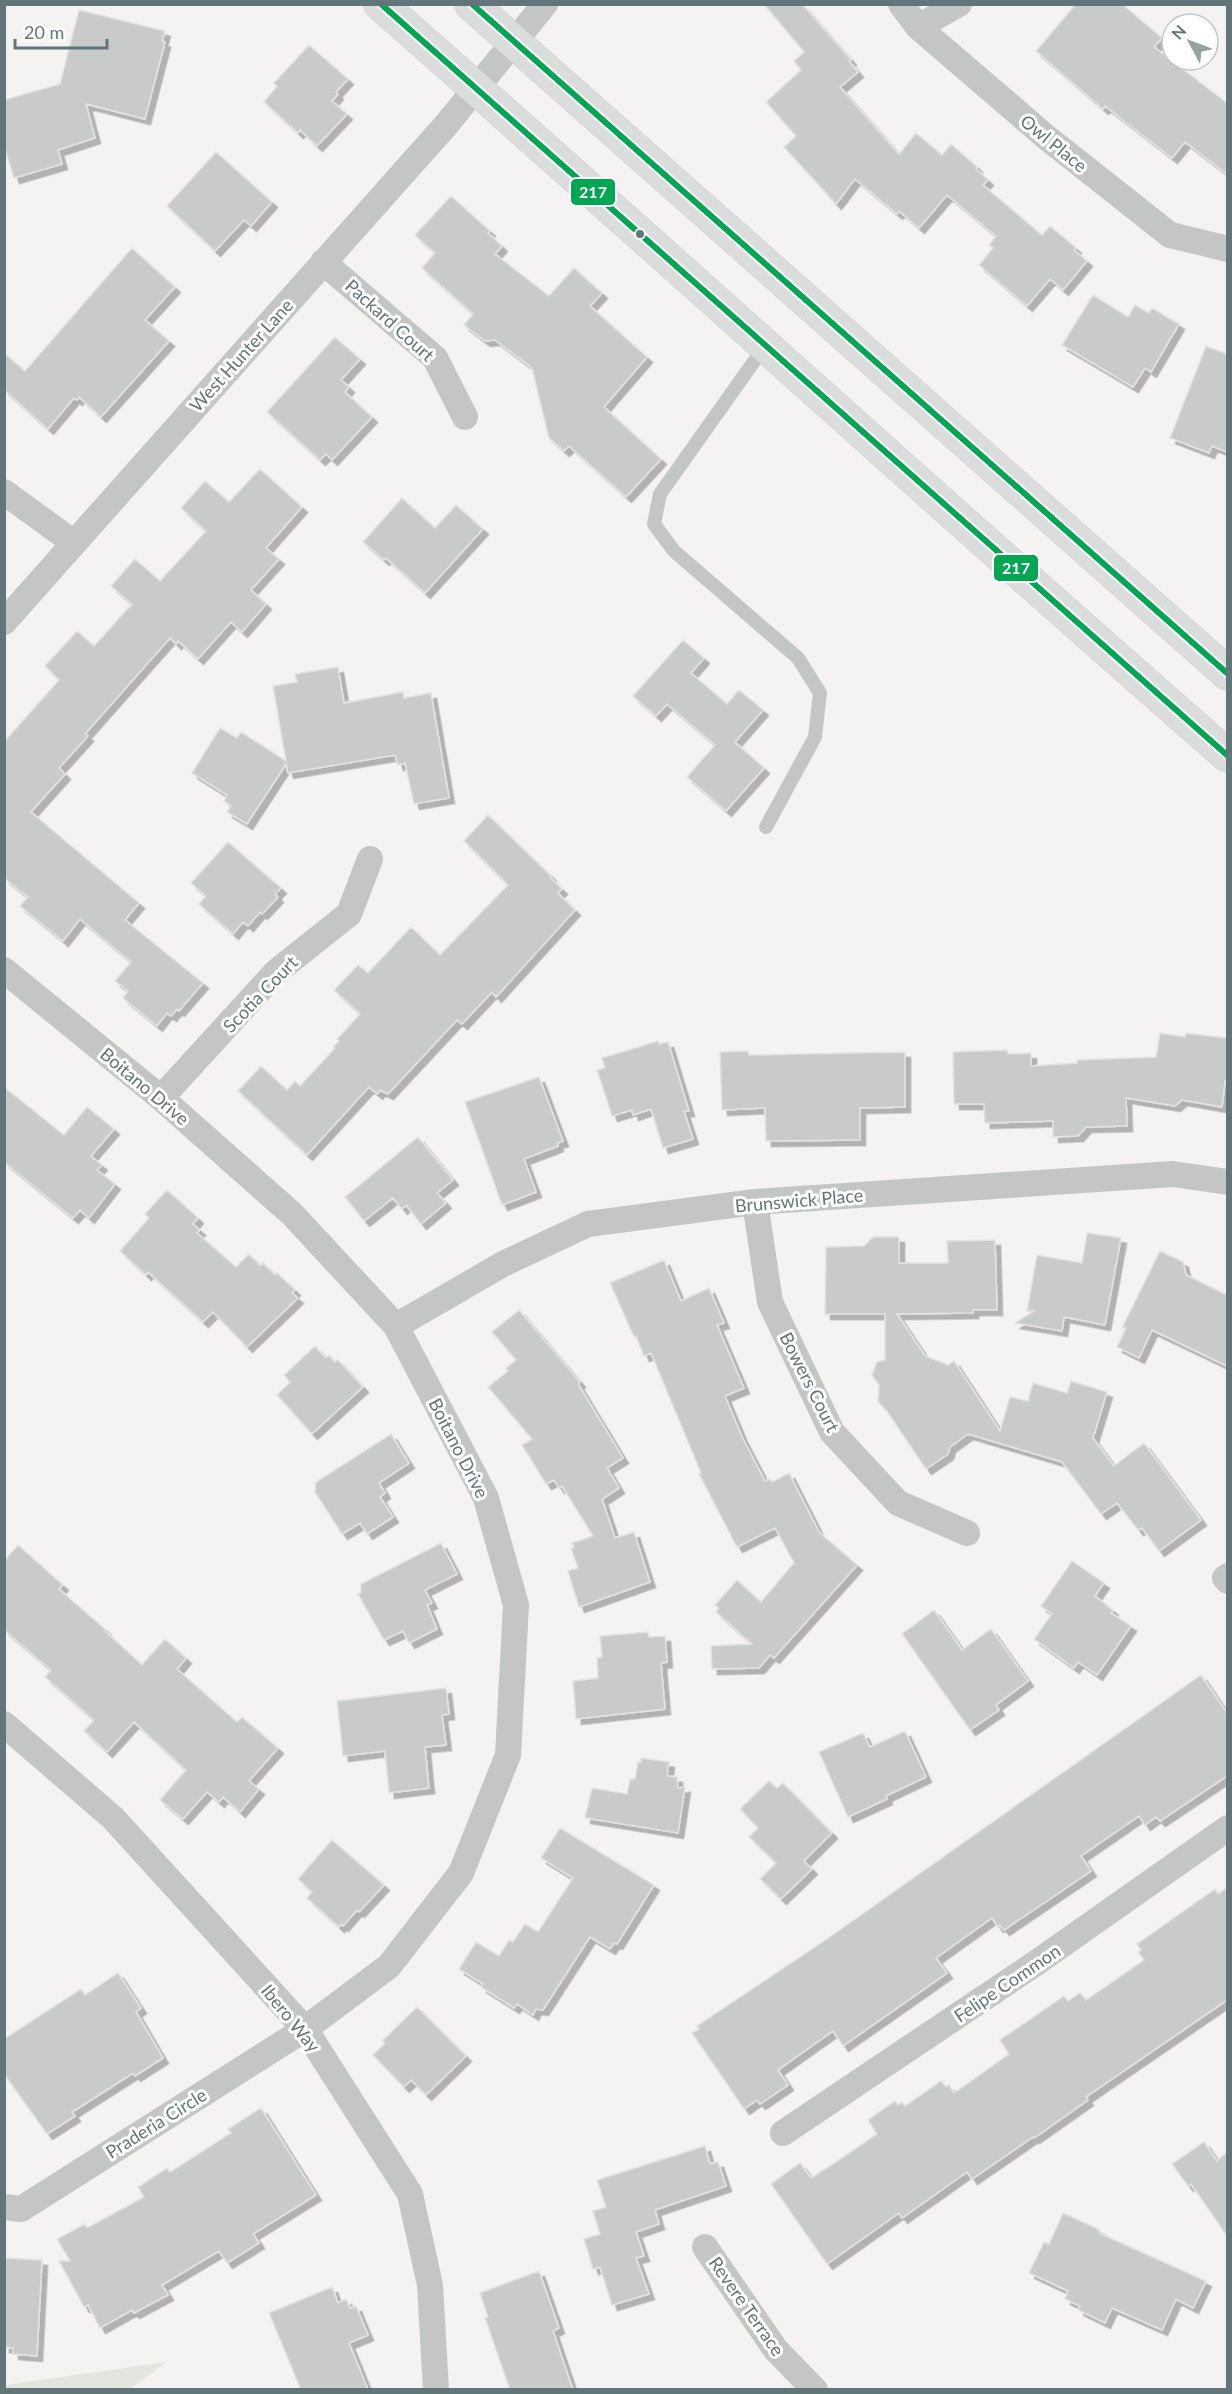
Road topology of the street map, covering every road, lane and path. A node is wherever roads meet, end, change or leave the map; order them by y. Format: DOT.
graph roads {
  1 [pos="380,4"];
  2 [pos="471,4"];
  3 [pos="545,4"];
  4 [pos="901,4"];
  5 [pos="959,4"];
  6 [pos="918,27"];
  7 [pos="514,42"];
  8 [pos="476,88"];
  9 [pos="1227,249"];
  10 [pos="323,262"];
  11 [pos="765,346"];
  12 [pos="465,417"];
  13 [pos="4,492"];
  14 [pos="74,543"];
  15 [pos="4,622"];
  16 [pos="1227,674"];
  17 [pos="1227,756"];
  18 [pos="766,827"];
  19 [pos="369,859"];
  20 [pos="4,970"];
  21 [pos="161,1098"];
  22 [pos="1227,1182"];
  23 [pos="754,1202"];
  24 [pos="396,1326"];
  25 [pos="967,1533"];
  26 [pos="1227,1576"];
  27 [pos="1227,1581"];
  28 [pos="4,1724"];
  29 [pos="1227,1828"];
  30 [pos="304,2029"];
  31 [pos="783,2133"];
  32 [pos="4,2206"];
  33 [pos="705,2247"];
  34 [pos="436,2390"];
  35 [pos="815,2390"];
  1 -- 8 [label="main road"];
  2 -- 7 [label="main road"];
  3 -- 7 [label="street, West Hunter Lane"];
  4 -- 6 [label="street, Owl Place"];
  5 -- 6 [label="street"];
  6 -- 9 [label="street, Owl Place"];
  7 -- 8 [label="street, West Hunter Lane"];
  7 -- 16 [label="main road"];
  8 -- 10 [label="street, West Hunter Lane"];
  8 -- 11 [label="main road"];
  10 -- 12 [label="street, Packard Court"];
  10 -- 14 [label="street, West Hunter Lane"];
  11 -- 17 [label="main road"];
  11 -- 18 [label="lane"];
  13 -- 14 [label="street"];
  14 -- 15 [label="street, West Hunter Lane"];
  19 -- 21 [label="street, Scotia Court"];
  20 -- 21 [label="street, Boitano Drive"];
  21 -- 24 [label="street, Boitano Drive"];
  22 -- 23 [label="street, Brunswick Place"];
  23 -- 24 [label="street, Brunswick Place"];
  23 -- 25 [label="street, Bowers Court"];
  24 -- 30 [label="street, Boitano Drive"];
  26 -- 27 [label="street"];
  28 -- 30 [label="street, Ibero Way"];
  29 -- 31 [label="street, Felipe Common"];
  30 -- 32 [label="street, Praderia Circle"];
  30 -- 34 [label="street, Ibero Way"];
  33 -- 35 [label="street, Revere Terrace"];
}
